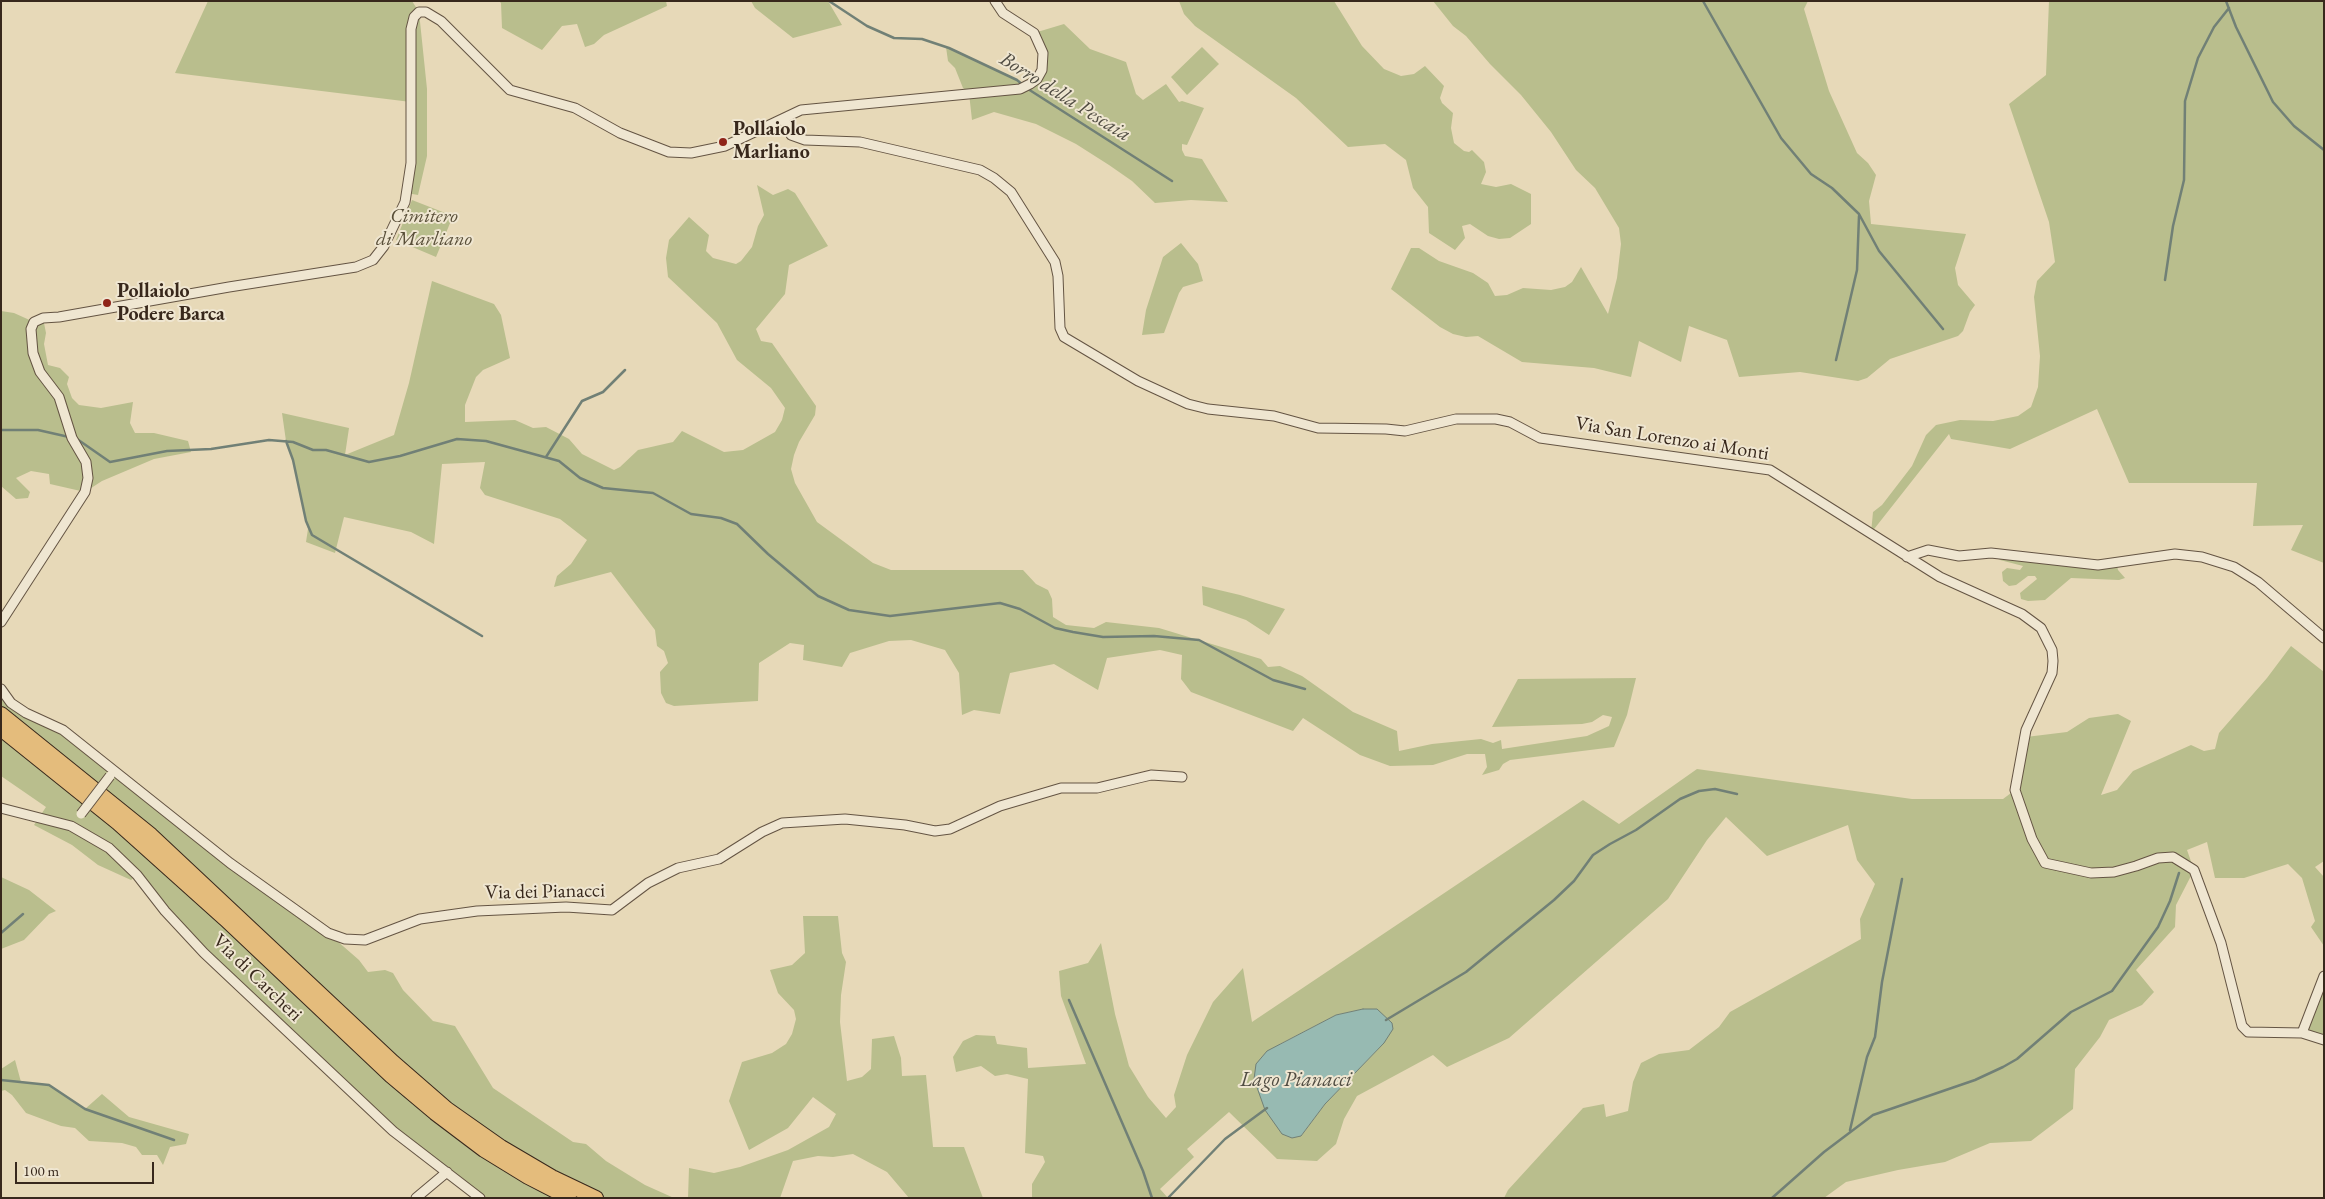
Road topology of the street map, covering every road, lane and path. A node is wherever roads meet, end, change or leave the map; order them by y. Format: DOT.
graph roads {
  1 [pos="995,1"];
  2 [pos="782,119"];
  3 [pos="1907,557"];
  4 [pos="1,622"];
  5 [pos="2324,638"];
  6 [pos="1,689"];
  7 [pos="1,714"];
  8 [pos="1,729"];
  9 [pos="113,773"];
  10 [pos="1182,778"];
  11 [pos="1,808"];
  12 [pos="71,826"];
  13 [pos="2324,976"];
  14 [pos="2302,1033"];
  15 [pos="2324,1040"];
  16 [pos="447,1172"];
  17 [pos="416,1198"];
  18 [pos="480,1198"];
  19 [pos="569,1198"];
  20 [pos="596,1198"];
  1 -- 2 [label="street"];
  2 -- 3 [label="street, Via San Lorenzo ai Monti"];
  2 -- 4 [label="street"];
  3 -- 5 [label="street"];
  3 -- 14 [label="street, Via San Lorenzo ai Monti"];
  6 -- 9 [label="street, Via dei Pianacci"];
  7 -- 20 [label="highway"];
  8 -- 19 [label="highway"];
  9 -- 10 [label="street, Via dei Pianacci"];
  9 -- 12 [label="street, bridge"];
  11 -- 12 [label="street, Via di Carcheri"];
  12 -- 16 [label="street, Via di Carcheri"];
  13 -- 14 [label="street"];
  14 -- 15 [label="street, Via San Lorenzo ai Monti"];
  16 -- 17 [label="street"];
  16 -- 18 [label="street, Via di Carcheri"];
}
